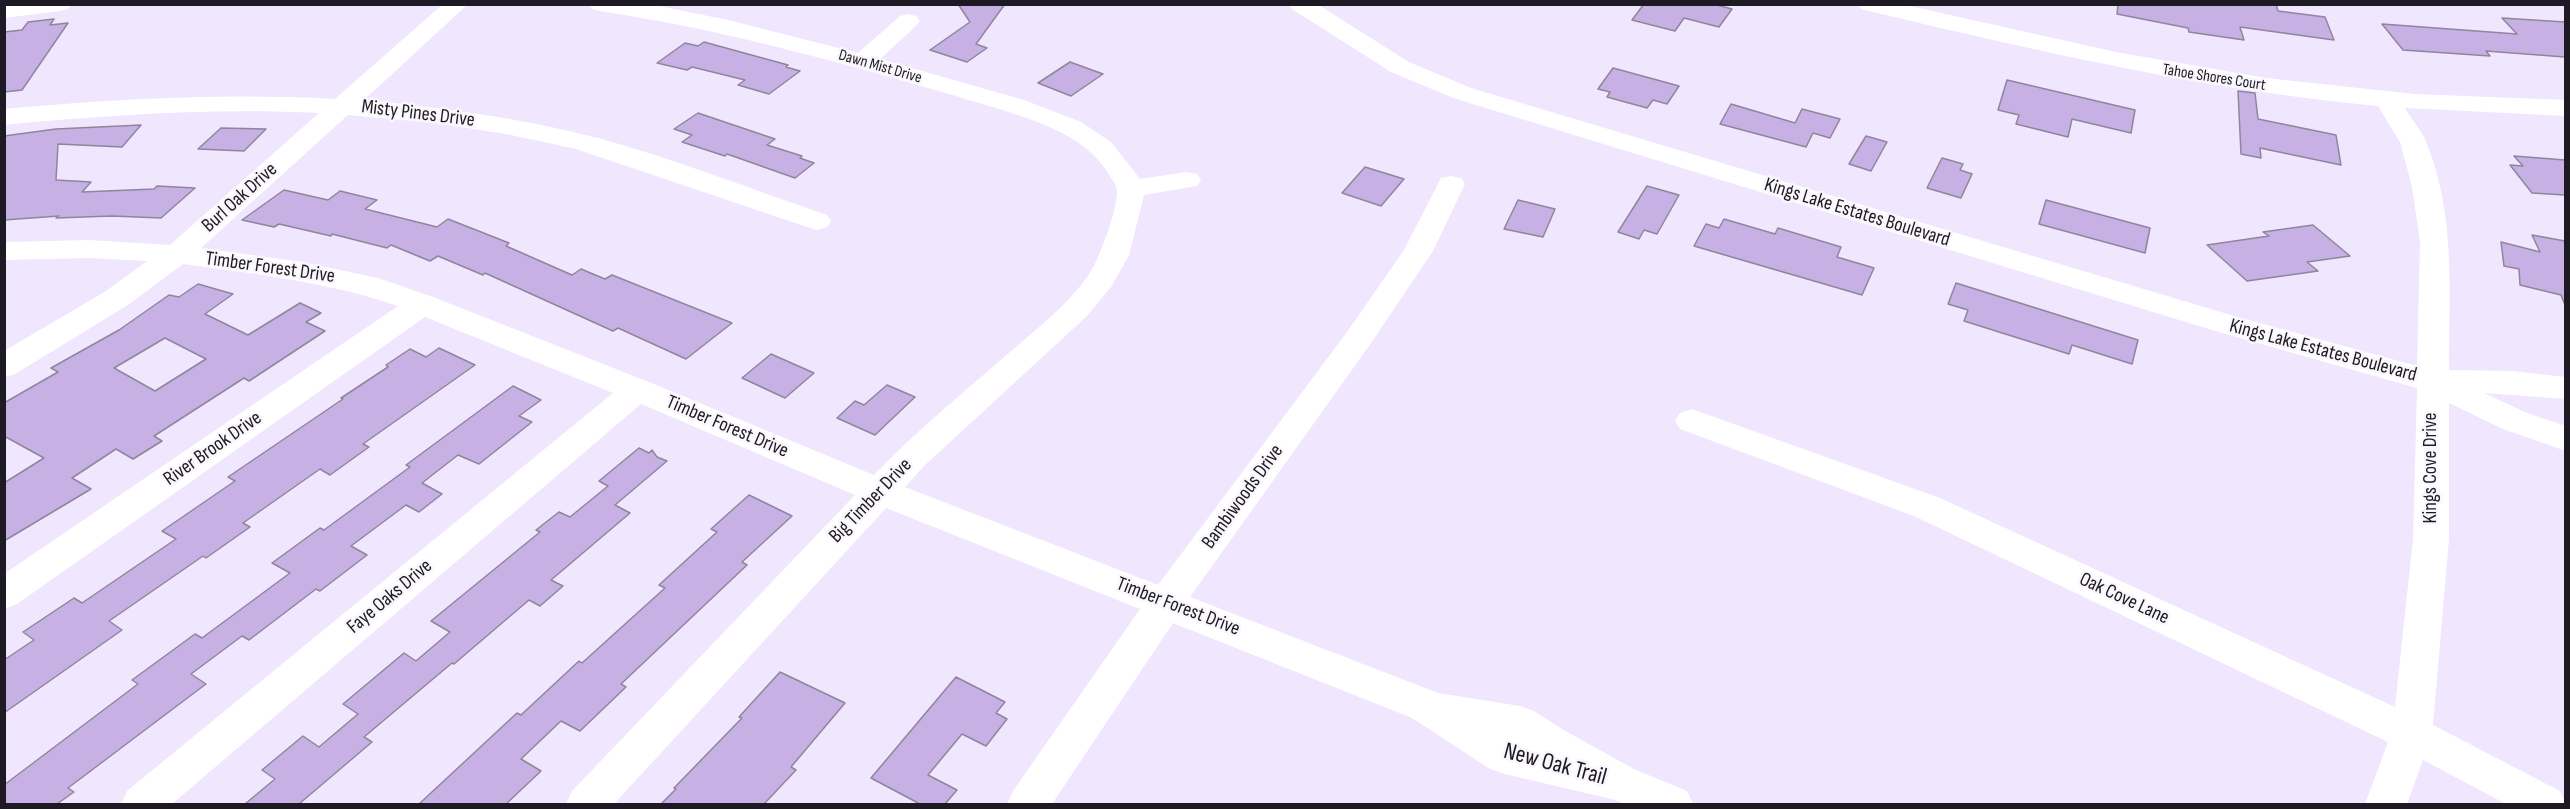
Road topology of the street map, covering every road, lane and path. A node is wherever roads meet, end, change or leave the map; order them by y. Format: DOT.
graph roads {
  1 [pos="60,4"];
  2 [pos="457,4"];
  3 [pos="600,4"];
  4 [pos="1300,4"];
  5 [pos="1869,4"];
  6 [pos="4,11"];
  7 [pos="908,21"];
  8 [pos="862,62"];
  9 [pos="2387,100"];
  10 [pos="343,105"];
  11 [pos="2565,108"];
  12 [pos="4,117"];
  13 [pos="1187,180"];
  14 [pos="1451,184"];
  15 [pos="1131,189"];
  16 [pos="818,221"];
  17 [pos="4,251"];
  18 [pos="177,254"];
  19 [pos="422,303"];
  20 [pos="4,366"];
  21 [pos="2432,381"];
  22 [pos="2565,388"];
  23 [pos="637,390"];
  24 [pos="1692,421"];
  25 [pos="2565,439"];
  26 [pos="879,491"];
  27 [pos="4,594"];
  28 [pos="1166,602"];
  29 [pos="1426,706"];
  30 [pos="2412,734"];
  31 [pos="1615,793"];
  32 [pos="142,804"];
  33 [pos="587,804"];
  34 [pos="1028,804"];
  35 [pos="1672,804"];
  36 [pos="2386,804"];
  37 [pos="2545,804"];
  1 -- 6 [label="street"];
  2 -- 10 [label="street, Burl Oak Drive"];
  3 -- 8 [label="street, Dawn Mist Drive"];
  4 -- 21 [label="street, Kings Lake Estates Boulevard"];
  5 -- 9 [label="street, Tahoe Shores Court"];
  7 -- 8 [label="street"];
  8 -- 15 [label="street, Dawn Mist Drive"];
  9 -- 11 [label="street, Tahoe Shores Court"];
  9 -- 21 [label="street, Kings Cove Drive"];
  10 -- 12 [label="street, Misty Pines Drive"];
  10 -- 16 [label="street, Misty Pines Drive"];
  10 -- 18 [label="street, Burl Oak Drive"];
  13 -- 15 [label="street"];
  14 -- 28 [label="street, Bambiwoods Drive"];
  15 -- 26 [label="street, Big Timber Drive"];
  17 -- 18 [label="street, Timber Forest Drive"];
  18 -- 19 [label="street, Timber Forest Drive"];
  18 -- 20 [label="street, Burl Oak Drive"];
  19 -- 23 [label="street, Timber Forest Drive"];
  19 -- 27 [label="street, River Brook Drive"];
  21 -- 22 [label="street, Kings Lake Estates Boulevard"];
  21 -- 25 [label="street, Kings Lake Estates Boulevard"];
  21 -- 30 [label="street, Kings Cove Drive"];
  23 -- 26 [label="street, Timber Forest Drive"];
  23 -- 32 [label="street, Faye Oaks Drive"];
  24 -- 30 [label="street, Oak Cove Lane"];
  26 -- 28 [label="street, Timber Forest Drive"];
  26 -- 33 [label="street, Big Timber Drive"];
  28 -- 29 [label="street, Timber Forest Drive"];
  28 -- 34 [label="street, Bambiwoods Drive"];
  29 -- 31 [label="street, New Oak Trail"];
  30 -- 36 [label="street, Kings Cove Drive"];
  30 -- 37 [label="street, Oak Cove Lane"];
  31 -- 35 [label="street, New Oak Trail"];
}
